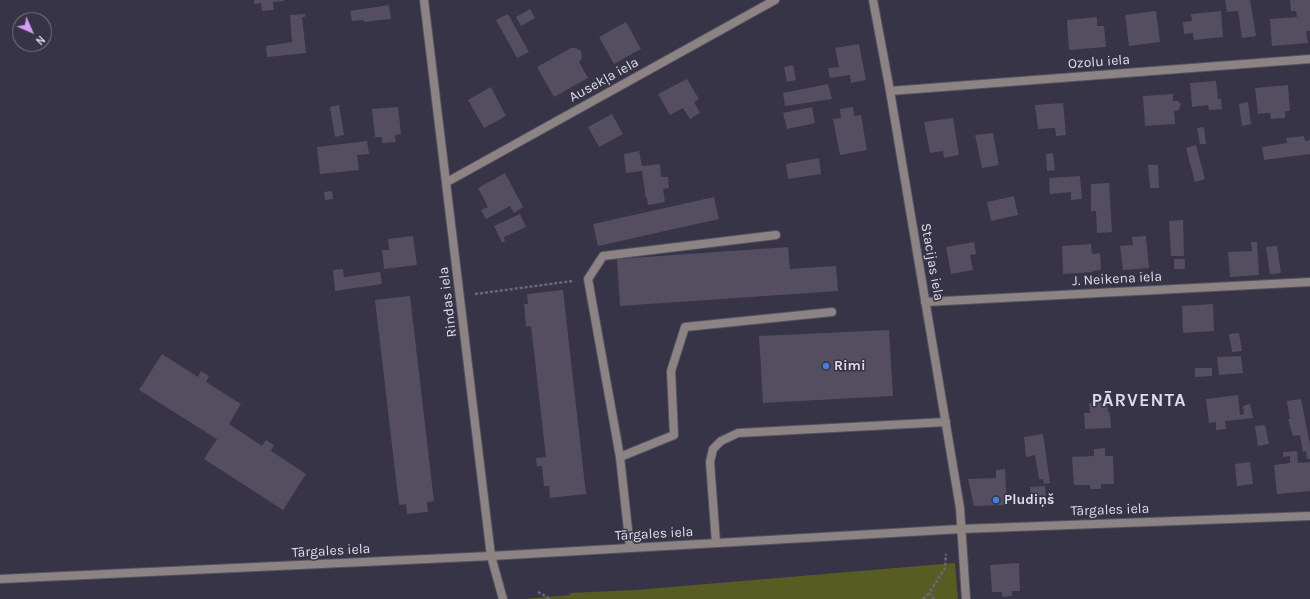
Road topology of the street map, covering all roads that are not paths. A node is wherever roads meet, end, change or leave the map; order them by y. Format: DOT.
graph roads {
  1 [pos="424,0"];
  2 [pos="775,0"];
  3 [pos="873,0"];
  4 [pos="1310,59"];
  5 [pos="890,91"];
  6 [pos="447,182"];
  7 [pos="776,235"];
  8 [pos="1310,282"];
  9 [pos="925,302"];
  10 [pos="832,312"];
  11 [pos="946,422"];
  12 [pos="620,457"];
  13 [pos="1310,516"];
  14 [pos="961,529"];
  15 [pos="716,543"];
  16 [pos="630,548"];
  17 [pos="492,556"];
  18 [pos="0,579"];
  19 [pos="503,599"];
  20 [pos="966,599"];
  1 -- 6 [label="street, Rindas iela"];
  2 -- 6 [label="street, Ausekļa iela"];
  3 -- 5 [label="street, Stacijas iela"];
  4 -- 5 [label="street, Ozolu iela"];
  5 -- 9 [label="street, Stacijas iela"];
  6 -- 17 [label="street, Rindas iela"];
  7 -- 12 [label="street"];
  8 -- 9 [label="street, J. Neikena iela"];
  9 -- 11 [label="street, Stacijas iela"];
  10 -- 12 [label="street"];
  11 -- 14 [label="street, Stacijas iela"];
  11 -- 15 [label="street"];
  12 -- 16 [label="street"];
  13 -- 14 [label="street, Tārgales iela"];
  14 -- 15 [label="street, Tārgales iela"];
  14 -- 20 [label="street, Stacijas iela"];
  15 -- 16 [label="street, Tārgales iela"];
  16 -- 17 [label="street, Tārgales iela"];
  17 -- 18 [label="street, Tārgales iela"];
  17 -- 19 [label="street, Rindas iela"];
}
